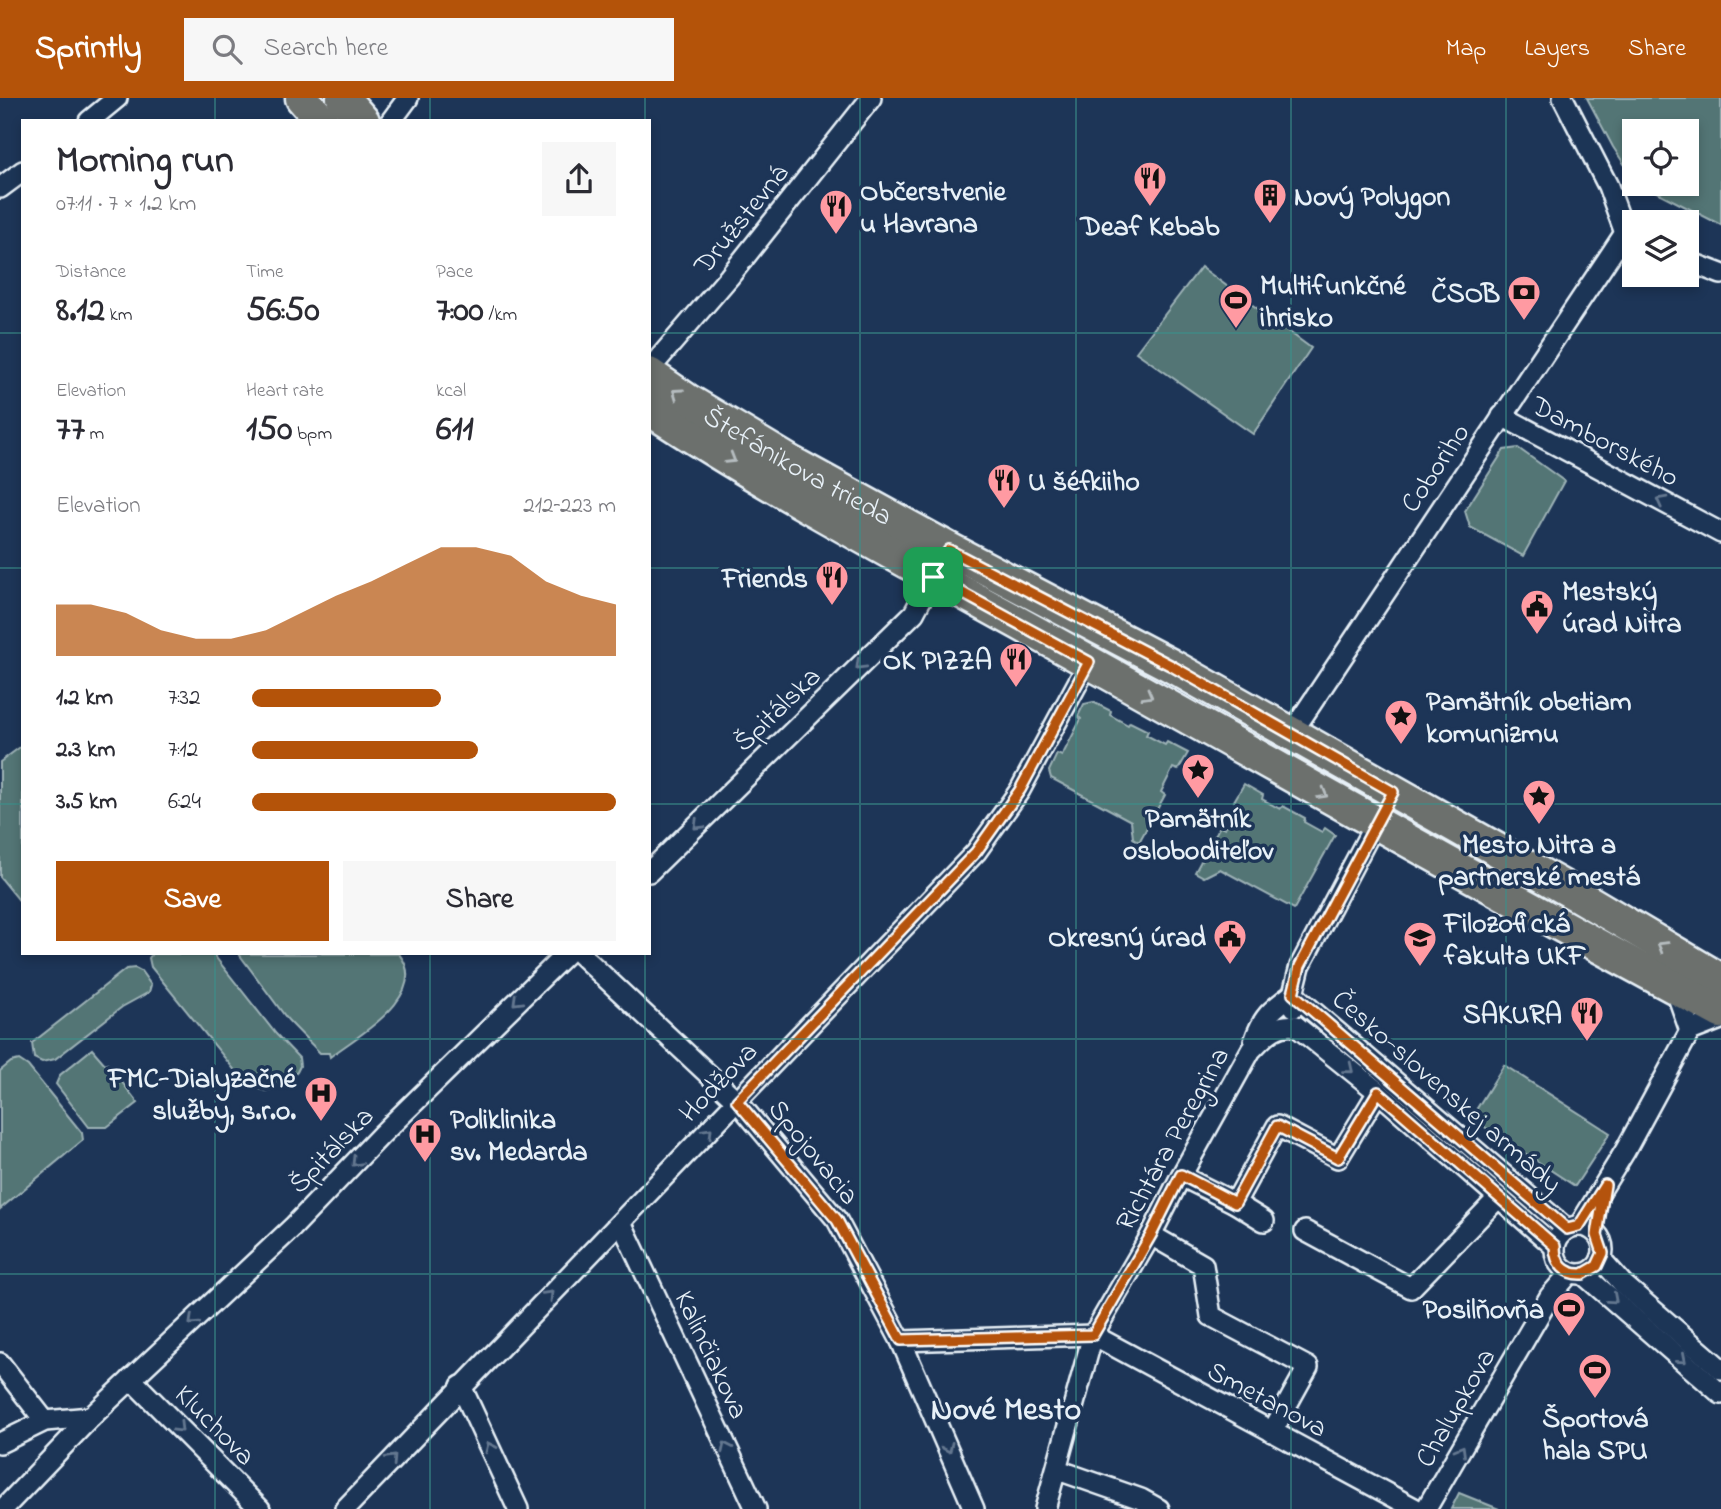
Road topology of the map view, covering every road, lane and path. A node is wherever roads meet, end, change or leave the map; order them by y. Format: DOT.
graph roads {
  1 [pos="117,98"];
  2 [pos="302,98"];
  3 [pos="343,98"];
  4 [pos="408,98"];
  5 [pos="871,98"];
  6 [pos="1563,98"];
  7 [pos="91,119"];
  8 [pos="320,119"];
  9 [pos="361,119"];
  10 [pos="392,119"];
  11 [pos="21,172"];
  12 [pos="0,188"];
  13 [pos="1622,217"];
  14 [pos="1622,246"];
  15 [pos="1699,266"];
  16 [pos="1721,274"];
  17 [pos="651,370"];
  18 [pos="651,373"];
  19 [pos="651,410"];
  20 [pos="1502,416"];
  21 [pos="1721,533"];
  22 [pos="949,550"];
  23 [pos="933,577"];
  24 [pos="1089,662"];
  25 [pos="1291,734"];
  26 [pos="1272,764"];
  27 [pos="1393,792"];
  28 [pos="1375,824"];
  29 [pos="651,870"];
  30 [pos="565,955"];
  31 [pos="581,955"];
  32 [pos="1721,980"];
  33 [pos="1675,988"];
  34 [pos="1293,994"];
  35 [pos="1721,1012"];
  36 [pos="1721,1019"];
  37 [pos="1296,1026"];
  38 [pos="1690,1031"];
  39 [pos="1251,1050"];
  40 [pos="1378,1092"];
  41 [pos="737,1101"];
  42 [pos="1181,1175"];
  43 [pos="1605,1185"];
  44 [pos="1498,1198"];
  45 [pos="1235,1203"];
  46 [pos="1264,1221"];
  47 [pos="621,1222"];
  48 [pos="1573,1227"];
  49 [pos="1305,1231"];
  50 [pos="1151,1235"];
  51 [pos="1597,1235"];
  52 [pos="1601,1259"];
  53 [pos="1566,1264"];
  54 [pos="1093,1335"];
  55 [pos="901,1340"];
  56 [pos="0,1363"];
  57 [pos="1721,1370"];
  58 [pos="131,1379"];
  59 [pos="461,1386"];
  60 [pos="1721,1394"];
  61 [pos="91,1417"];
  62 [pos="45,1421"];
  63 [pos="1272,1432"];
  64 [pos="0,1443"];
  65 [pos="1058,1470"];
  66 [pos="3,1509"];
  67 [pos="260,1509"];
  68 [pos="345,1509"];
  69 [pos="518,1509"];
  70 [pos="755,1509"];
  71 [pos="974,1509"];
  72 [pos="1045,1509"];
  73 [pos="1159,1509"];
  74 [pos="1416,1509"];
  75 [pos="1426,1509"];
  1 -- 7 [label="street"];
  2 -- 8 [label="main road"];
  3 -- 9 [label="main road"];
  4 -- 10 [label="street"];
  5 -- 17 [label="street, Družstevná"];
  6 -- 13 [label="street"];
  11 -- 12 [label="street"];
  14 -- 20 [label="street, Coboriho"];
  15 -- 16 [label="street"];
  22 -- 18 [label="main road, Štefánikova trieda, one-way"];
  19 -- 23 [label="main road, Štefánikova trieda, one-way"];
  21 -- 20 [label="street, Damborského, one-way"];
  20 -- 25 [label="street, Coboriho"];
  22 -- 23 [label="main road"];
  22 -- 25 [label="main road, Štefánikova trieda"];
  23 -- 24 [label="main road, Štefánikova trieda"];
  23 -- 29 [label="street, Špitálska, one-way"];
  24 -- 26 [label="main road, Štefánikova trieda, one-way"];
  24 -- 41 [label="street, Hodžova"];
  25 -- 26 [label="main road"];
  25 -- 27 [label="main road, Štefánikova trieda"];
  26 -- 28 [label="main road, Štefánikova trieda, one-way"];
  27 -- 28 [label="main road"];
  32 -- 27 [label="main road, Štefánikova trieda, one-way"];
  28 -- 33 [label="main road, Štefánikova trieda"];
  28 -- 34 [label="street"];
  30 -- 58 [label="street, Špitálska, one-way"];
  31 -- 41 [label="street, Spojovacia"];
  33 -- 35 [label="main road, Štefánikova trieda"];
  33 -- 38 [label="street"];
  34 -- 37 [label="street"];
  34 -- 39 [label="street"];
  34 -- 48 [label="street, Česko-slovenskej armády"];
  36 -- 38 [label="street"];
  37 -- 39 [label="street, Richtára Peregrina"];
  37 -- 40 [label="street, Česko-slovenskej armády, one-way"];
  38 -- 43 [label="street"];
  39 -- 42 [label="street, Richtára Peregrina"];
  40 -- 44 [label="street, Česko-slovenskej armády"];
  40 -- 45 [label="street"];
  47 -- 41 [label="street, Hodžova, one-way"];
  41 -- 55 [label="street, Spojovacia"];
  42 -- 45 [label="street"];
  42 -- 50 [label="street, Richtára Peregrina"];
  43 -- 48 [label="street"];
  43 -- 51 [label="street"];
  44 -- 49 [label="street"];
  44 -- 53 [label="street, Česko-slovenskej armády"];
  45 -- 46 [label="street"];
  59 -- 47 [label="street, Hodžova, one-way"];
  70 -- 47 [label="street, Kalinčiakova, one-way"];
  48 -- 51 [label="street"];
  48 -- 53 [label="street"];
  50 -- 54 [label="street, Richtára Peregrina"];
  50 -- 63 [label="street"];
  51 -- 52 [label="street"];
  52 -- 53 [label="street"];
  52 -- 57 [label="street"];
  53 -- 60 [label="street, Česko-slovenskej armády, one-way"];
  75 -- 53 [label="street, Chalupkova, one-way"];
  54 -- 55 [label="street"];
  54 -- 63 [label="street, Smetanova"];
  54 -- 65 [label="street, Richtára Peregrina"];
  55 -- 71 [label="street, Spojovacia, one-way"];
  56 -- 62 [label="street"];
  58 -- 61 [label="street, Špitálska"];
  58 -- 67 [label="street, Kluchova, one-way"];
  68 -- 59 [label="street, Hodžova, one-way"];
  69 -- 59 [label="street, one-way"];
  61 -- 62 [label="street"];
  61 -- 66 [label="street, Špitálska"];
  62 -- 64 [label="street"];
  63 -- 74 [label="street, Smetanova"];
  65 -- 72 [label="street, Richtára Peregrina"];
  65 -- 73 [label="street"];
}
